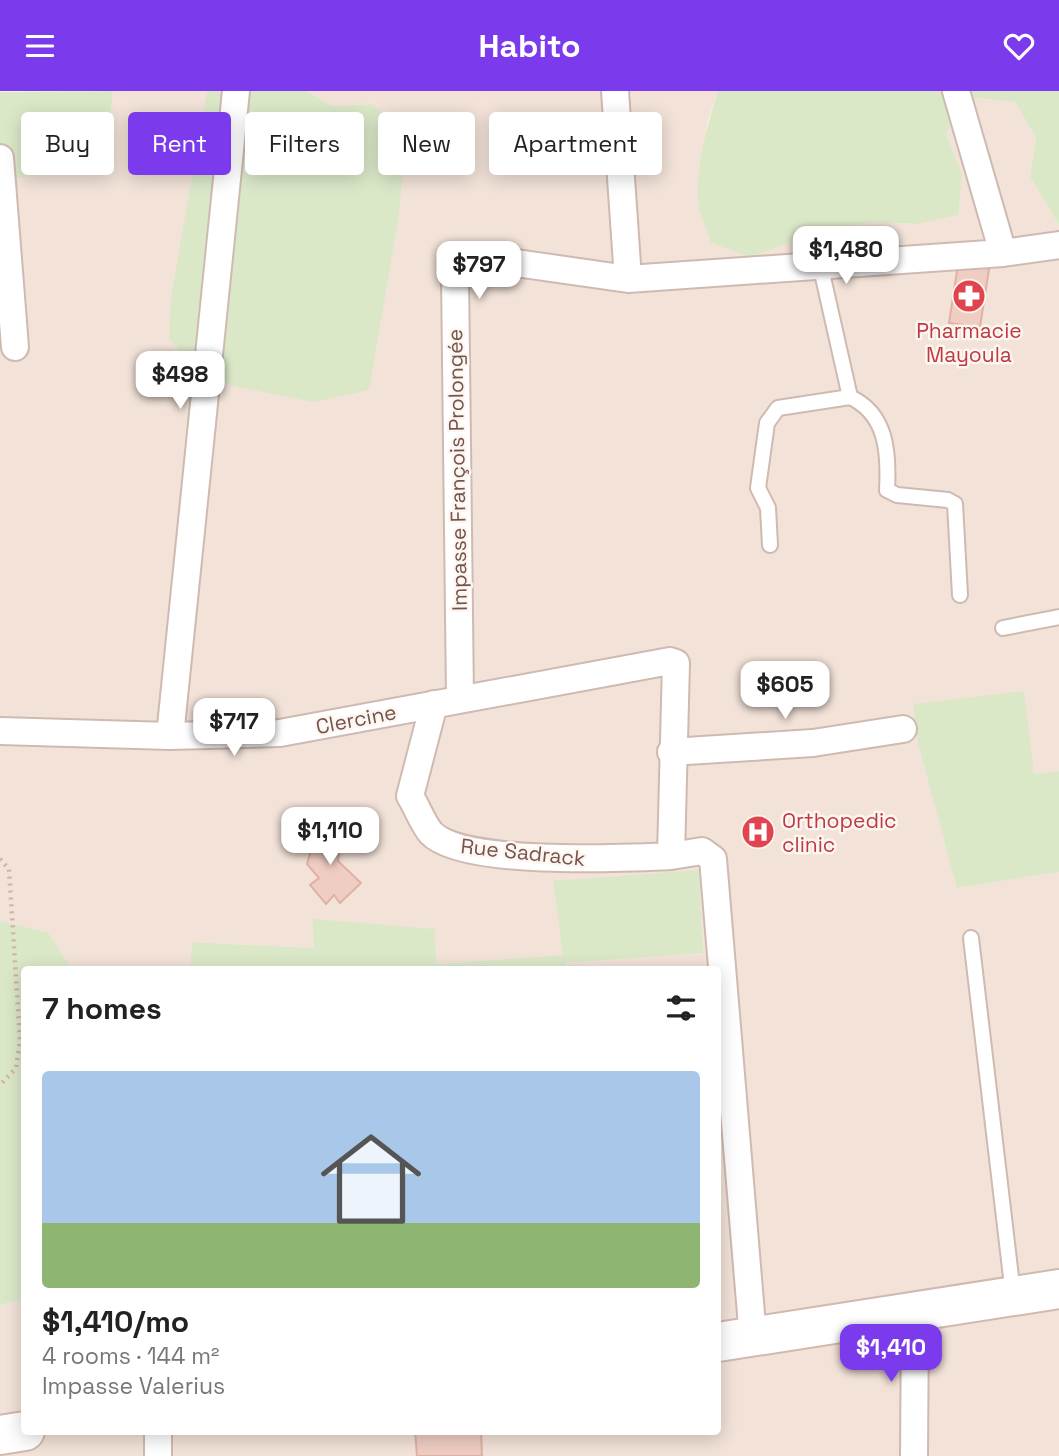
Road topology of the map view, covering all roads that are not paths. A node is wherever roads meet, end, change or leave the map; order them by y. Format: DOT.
graph roads {
  1 [pos="236,91"];
  2 [pos="615,91"];
  3 [pos="956,91"];
  4 [pos="0,158"];
  5 [pos="1059,245"];
  6 [pos="1003,253"];
  7 [pos="820,264"];
  8 [pos="628,279"];
  9 [pos="15,347"];
  10 [pos="850,397"];
  11 [pos="770,544"];
  12 [pos="960,595"];
  13 [pos="1059,617"];
  14 [pos="1003,628"];
  15 [pos="460,699"];
  16 [pos="434,704"];
  17 [pos="903,729"];
  18 [pos="0,731"];
  19 [pos="170,737"];
  20 [pos="671,752"];
  21 [pos="671,856"];
  22 [pos="971,938"];
  23 [pos="718,966"];
  24 [pos="721,1034"];
  25 [pos="1059,1289"];
  26 [pos="1013,1296"];
  27 [pos="915,1311"];
  28 [pos="735,1340"];
  29 [pos="21,1432"];
  30 [pos="0,1435"];
  31 [pos="158,1435"];
  32 [pos="158,1456"];
  33 [pos="914,1456"];
  1 -- 19 [label="street"];
  2 -- 8 [label="street"];
  3 -- 6 [label="street"];
  4 -- 9 [label="street"];
  5 -- 6 [label="street, Impasse François Prolongée"];
  6 -- 7 [label="street, Impasse François Prolongée"];
  7 -- 8 [label="street, Impasse François Prolongée"];
  7 -- 10 [label="lane"];
  8 -- 15 [label="street, Impasse François Prolongée"];
  10 -- 11 [label="lane"];
  10 -- 12 [label="lane"];
  13 -- 14 [label="lane"];
  15 -- 16 [label="street, Clercine"];
  15 -- 20 [label="street, Clercine"];
  16 -- 19 [label="street, Clercine"];
  16 -- 21 [label="street, Rue Sadrack"];
  17 -- 20 [label="street"];
  18 -- 19 [label="street, Clercine"];
  20 -- 21 [label="street"];
  21 -- 23 [label="street, Rue Sadrack"];
  22 -- 26 [label="lane"];
  24 -- 28 [label="street, Rue Sadrack"];
  25 -- 26 [label="street"];
  26 -- 27 [label="street"];
  27 -- 28 [label="street"];
  27 -- 33 [label="street"];
  29 -- 30 [label="street"];
  31 -- 32 [label="street"];
}
